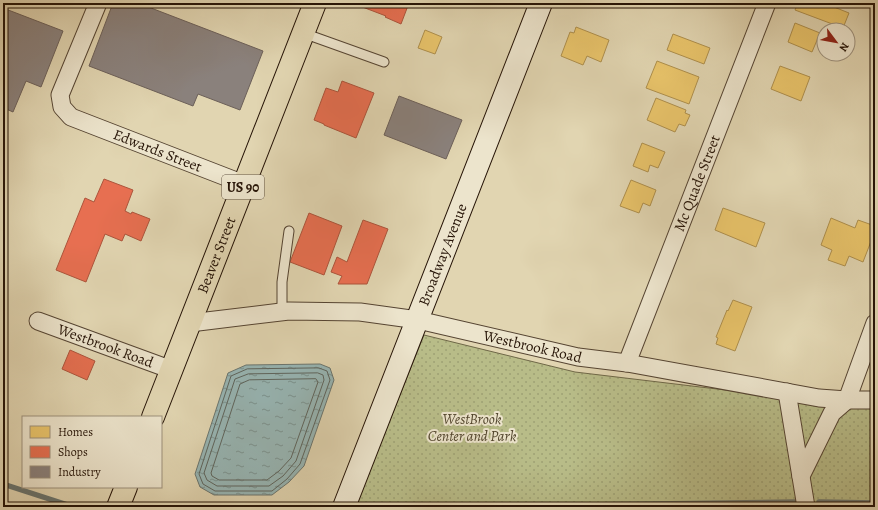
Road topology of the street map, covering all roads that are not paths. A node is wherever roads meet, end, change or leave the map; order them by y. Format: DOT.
graph roads {
  1 [pos="98,3"];
  2 [pos="315,3"];
  3 [pos="541,3"];
  4 [pos="767,3"];
  5 [pos="303,33"];
  6 [pos="384,62"];
  7 [pos="244,184"];
  8 [pos="289,231"];
  9 [pos="282,312"];
  10 [pos="418,320"];
  11 [pos="38,321"];
  12 [pos="190,322"];
  13 [pos="875,323"];
  14 [pos="627,363"];
  15 [pos="172,370"];
  16 [pos="787,392"];
  17 [pos="847,400"];
  18 [pos="875,400"];
  19 [pos="153,416"];
  20 [pos="801,476"];
  21 [pos="126,488"];
  22 [pos="118,507"];
  23 [pos="344,507"];
  24 [pos="806,507"];
  1 -- 7 [label="street, Edwards Street"];
  2 -- 5 [label="main road, Beaver Street / US 90"];
  3 -- 10 [label="street, Broadway Avenue"];
  4 -- 14 [label="street, Mc Quade Street"];
  5 -- 6 [label="lane"];
  5 -- 7 [label="main road, Beaver Street / US 90"];
  7 -- 12 [label="main road, Beaver Street / US 90"];
  8 -- 9 [label="lane"];
  9 -- 10 [label="street, Westbrook Road"];
  9 -- 12 [label="street, Westbrook Road"];
  10 -- 14 [label="street, Westbrook Road"];
  10 -- 23 [label="street, Broadway Avenue"];
  11 -- 15 [label="street, Westbrook Road"];
  12 -- 15 [label="main road, Beaver Street / US 90"];
  13 -- 17 [label="street"];
  14 -- 16 [label="street, Westbrook Road"];
  15 -- 19 [label="main road, Beaver Street / US 90"];
  16 -- 17 [label="street, Westbrook Road"];
  16 -- 20 [label="street"];
  17 -- 18 [label="street, Westbrook Road"];
  17 -- 20 [label="street"];
  20 -- 24 [label="street"];
  21 -- 22 [label="main road"];
}
